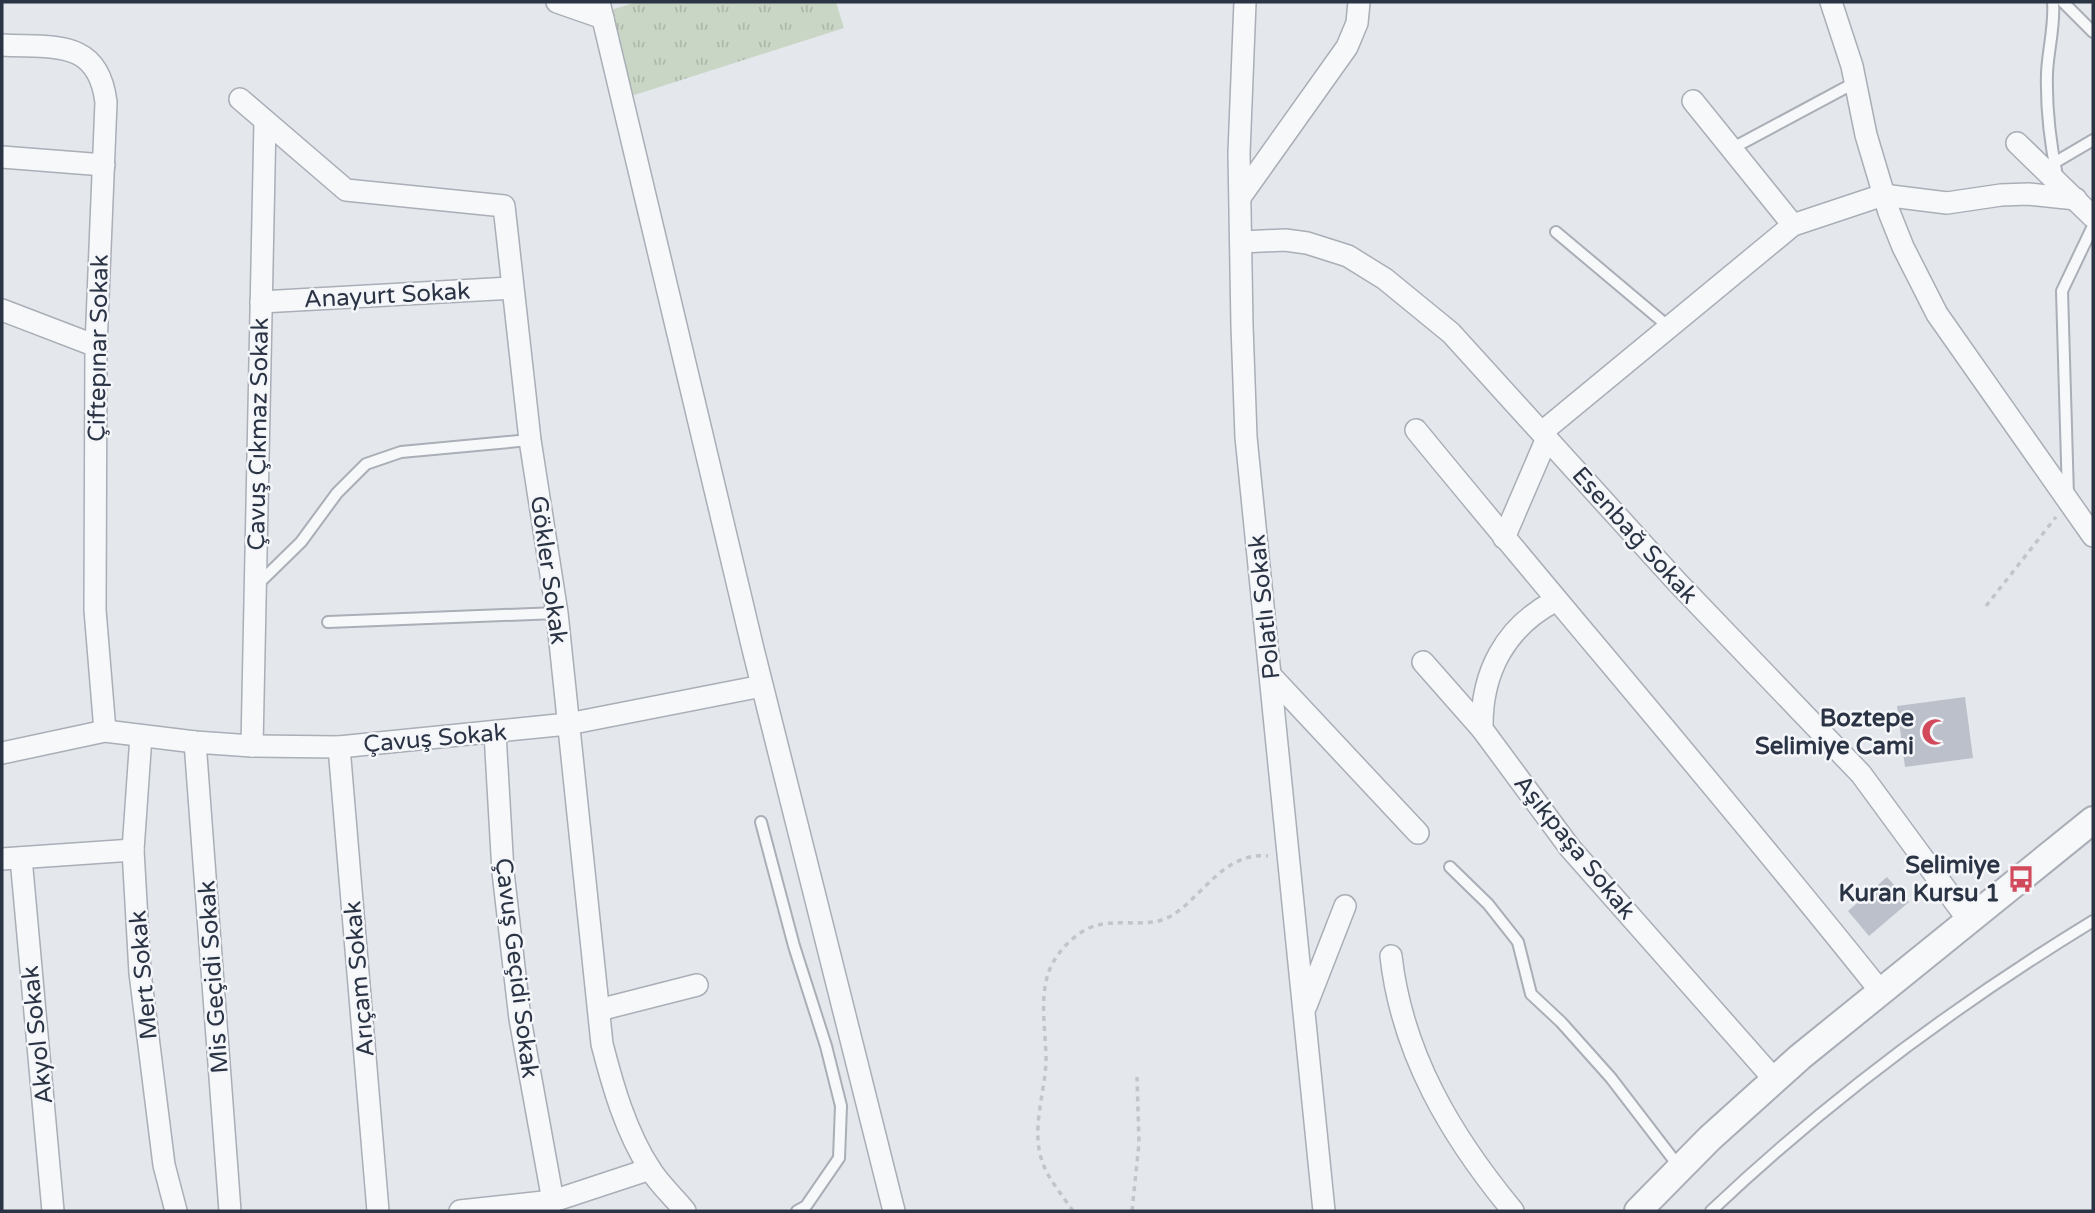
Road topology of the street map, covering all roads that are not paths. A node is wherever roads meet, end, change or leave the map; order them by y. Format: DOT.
graph roads {
  1 [pos="557,2"];
  2 [pos="1245,2"];
  3 [pos="1359,2"];
  4 [pos="1831,2"];
  5 [pos="2053,2"];
  6 [pos="2063,2"];
  7 [pos="601,10"];
  8 [pos="2093,32"];
  9 [pos="2,45"];
  10 [pos="1856,82"];
  11 [pos="240,99"];
  12 [pos="1693,101"];
  13 [pos="265,121"];
  14 [pos="2093,140"];
  15 [pos="2017,143"];
  16 [pos="1731,149"];
  17 [pos="2,157"];
  18 [pos="104,165"];
  19 [pos="2056,172"];
  20 [pos="1883,195"];
  21 [pos="1241,197"];
  22 [pos="2076,199"];
  23 [pos="2093,217"];
  24 [pos="1793,225"];
  25 [pos="2093,226"];
  26 [pos="1556,232"];
  27 [pos="1242,242"];
  28 [pos="512,288"];
  29 [pos="261,302"];
  30 [pos="2,310"];
  31 [pos="1669,327"];
  32 [pos="96,346"];
  33 [pos="1416,430"];
  34 [pos="1544,435"];
  35 [pos="530,440"];
  36 [pos="2069,500"];
  37 [pos="2093,537"];
  38 [pos="1504,538"];
  39 [pos="255,586"];
  40 [pos="1555,601"];
  41 [pos="557,613"];
  42 [pos="328,622"];
  43 [pos="1423,662"];
  44 [pos="1271,676"];
  45 [pos="762,686"];
  46 [pos="568,724"];
  47 [pos="1482,729"];
  48 [pos="105,731"];
  49 [pos="495,733"];
  50 [pos="141,736"];
  51 [pos="195,743"];
  52 [pos="252,746"];
  53 [pos="339,747"];
  54 [pos="2,753"];
  55 [pos="2093,820"];
  56 [pos="761,822"];
  57 [pos="1418,833"];
  58 [pos="133,850"];
  59 [pos="11,858"];
  60 [pos="1450,867"];
  61 [pos="1345,906"];
  62 [pos="1969,920"];
  63 [pos="2093,920"];
  64 [pos="1391,956"];
  65 [pos="697,985"];
  66 [pos="1881,992"];
  67 [pos="1305,1009"];
  68 [pos="599,1010"];
  69 [pos="1774,1079"];
  70 [pos="1680,1168"];
  71 [pos="650,1169"];
  72 [pos="553,1201"];
  73 [pos="54,1211"];
  74 [pos="176,1211"];
  75 [pos="230,1211"];
  76 [pos="378,1211"];
  77 [pos="460,1211"];
  78 [pos="685,1211"];
  79 [pos="797,1211"];
  80 [pos="894,1211"];
  81 [pos="1324,1211"];
  82 [pos="1513,1211"];
  83 [pos="1638,1211"];
  84 [pos="1711,1211"];
  1 -- 7 [label="street"];
  2 -- 21 [label="street, Polatlı Sokak"];
  3 -- 21 [label="street"];
  4 -- 10 [label="street"];
  5 -- 19 [label="lane"];
  6 -- 8 [label="lane"];
  7 -- 45 [label="street"];
  9 -- 18 [label="street, Çiftepınar Sokak"];
  10 -- 16 [label="lane"];
  10 -- 20 [label="street"];
  11 -- 13 [label="street, Gökler Sokak"];
  12 -- 16 [label="street"];
  13 -- 28 [label="street, Gökler Sokak"];
  13 -- 29 [label="street, Çavuş Çıkmaz Sokak"];
  14 -- 19 [label="lane"];
  15 -- 19 [label="street"];
  16 -- 24 [label="street"];
  17 -- 18 [label="street"];
  18 -- 32 [label="street, Çiftepınar Sokak"];
  19 -- 22 [label="street"];
  20 -- 22 [label="street"];
  20 -- 24 [label="street"];
  20 -- 36 [label="street"];
  21 -- 27 [label="street, Polatlı Sokak"];
  22 -- 23 [label="street"];
  24 -- 31 [label="street"];
  25 -- 36 [label="lane"];
  26 -- 31 [label="lane"];
  27 -- 34 [label="street, Esenbağ Sokak"];
  27 -- 44 [label="street, Polatlı Sokak"];
  28 -- 29 [label="street, Anayurt Sokak"];
  28 -- 35 [label="street, Gökler Sokak"];
  29 -- 39 [label="street, Çavuş Çıkmaz Sokak"];
  30 -- 32 [label="street"];
  31 -- 34 [label="street"];
  32 -- 48 [label="street, Çiftepınar Sokak"];
  33 -- 38 [label="street"];
  34 -- 38 [label="street"];
  34 -- 62 [label="street, Esenbağ Sokak"];
  35 -- 39 [label="lane"];
  35 -- 41 [label="street, Gökler Sokak"];
  36 -- 37 [label="street"];
  38 -- 40 [label="street"];
  39 -- 52 [label="street, Çavuş Çıkmaz Sokak"];
  40 -- 47 [label="street"];
  40 -- 66 [label="street"];
  41 -- 42 [label="lane"];
  41 -- 46 [label="street, Gökler Sokak"];
  43 -- 47 [label="street, Aşıkpaşa Sokak"];
  44 -- 57 [label="street"];
  44 -- 67 [label="street, Polatlı Sokak"];
  45 -- 46 [label="street, Çavuş Sokak"];
  45 -- 80 [label="street"];
  46 -- 49 [label="street, Çavuş Sokak"];
  46 -- 68 [label="street, Gökler Sokak"];
  47 -- 69 [label="street, Aşıkpaşa Sokak"];
  48 -- 50 [label="street, Çavuş Sokak"];
  48 -- 54 [label="street, Çavuş Sokak"];
  49 -- 53 [label="street, Çavuş Sokak"];
  49 -- 72 [label="street, Çavuş Geçidi Sokak"];
  50 -- 51 [label="street, Çavuş Sokak"];
  50 -- 58 [label="street, Mert Sokak"];
  51 -- 52 [label="street, Çavuş Sokak"];
  51 -- 75 [label="street, Mis Geçidi Sokak"];
  52 -- 53 [label="street, Çavuş Sokak"];
  53 -- 76 [label="street, Arıçam Sokak"];
  55 -- 62 [label="street"];
  56 -- 79 [label="lane"];
  58 -- 59 [label="street"];
  58 -- 74 [label="street, Mert Sokak"];
  59 -- 73 [label="street, Akyol Sokak"];
  60 -- 70 [label="lane"];
  61 -- 67 [label="street"];
  62 -- 66 [label="street"];
  63 -- 84 [label="lane"];
  64 -- 82 [label="street"];
  65 -- 68 [label="street"];
  66 -- 69 [label="street"];
  67 -- 81 [label="street, Polatlı Sokak"];
  68 -- 71 [label="street, Gökler Sokak"];
  69 -- 70 [label="street"];
  70 -- 83 [label="street"];
  71 -- 72 [label="street"];
  71 -- 78 [label="street, Gökler Sokak"];
  72 -- 77 [label="street"];
}
